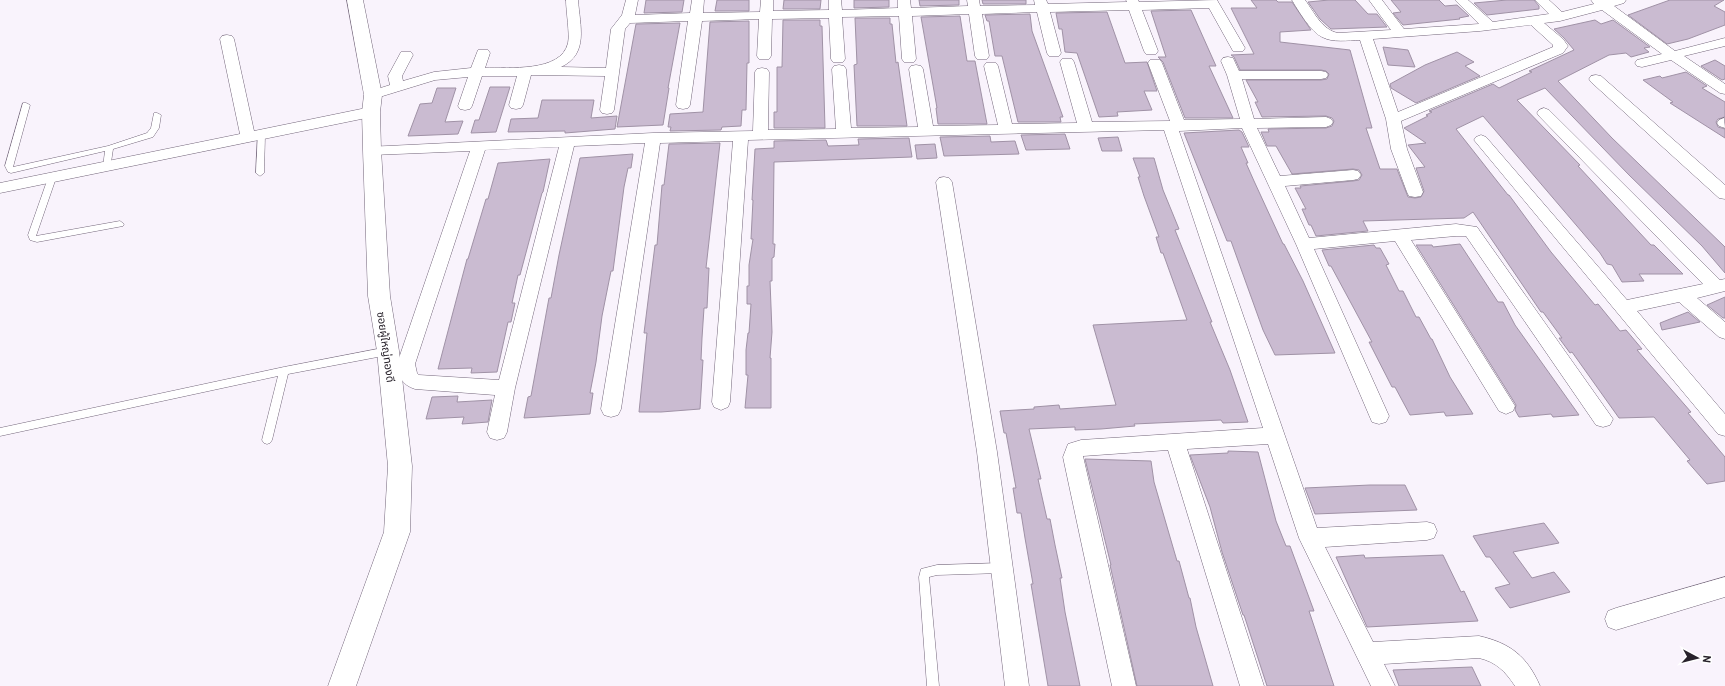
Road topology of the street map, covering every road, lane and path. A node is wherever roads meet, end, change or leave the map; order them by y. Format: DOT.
graph roads {
  1 [pos="355,0"];
  2 [pos="572,0"];
  3 [pos="632,0"];
  4 [pos="698,0"];
  5 [pos="767,0"];
  6 [pos="835,0"];
  7 [pos="1298,0"];
  8 [pos="1375,0"];
  9 [pos="1461,0"];
  10 [pos="1541,0"];
  11 [pos="1620,0"];
  12 [pos="1212,2"];
  13 [pos="1133,3"];
  14 [pos="1600,3"];
  15 [pos="1040,4"];
  16 [pos="974,5"];
  17 [pos="904,6"];
  18 [pos="836,14"];
  19 [pos="766,15"];
  20 [pos="695,17"];
  21 [pos="1560,17"];
  22 [pos="626,19"];
  23 [pos="1535,22"];
  24 [pos="1488,25"];
  25 [pos="1400,34"];
  26 [pos="1365,35"];
  27 [pos="227,39"];
  28 [pos="1725,42"];
  29 [pos="1238,48"];
  30 [pos="483,53"];
  31 [pos="1054,53"];
  32 [pos="406,55"];
  33 [pos="764,56"];
  34 [pos="1674,56"];
  35 [pos="1067,62"];
  36 [pos="1642,63"];
  37 [pos="541,71"];
  38 [pos="475,72"];
  39 [pos="525,72"];
  40 [pos="612,72"];
  41 [pos="762,72"];
  42 [pos="1321,75"];
  43 [pos="1596,79"];
  44 [pos="397,88"];
  45 [pos="1725,90"];
  46 [pos="26,105"];
  47 [pos="516,105"];
  48 [pos="683,105"];
  49 [pos="465,106"];
  50 [pos="365,108"];
  51 [pos="607,110"];
  52 [pos="1544,113"];
  53 [pos="156,115"];
  54 [pos="1393,119"];
  55 [pos="1326,122"];
  56 [pos="1249,124"];
  57 [pos="1174,126"];
  58 [pos="1006,128"];
  59 [pos="1086,128"];
  60 [pos="926,131"];
  61 [pos="844,133"];
  62 [pos="760,136"];
  63 [pos="254,137"];
  64 [pos="741,137"];
  65 [pos="653,138"];
  66 [pos="1481,140"];
  67 [pos="568,142"];
  68 [pos="479,146"];
  69 [pos="109,148"];
  70 [pos="372,150"];
  71 [pos="107,167"];
  72 [pos="260,173"];
  73 [pos="1353,175"];
  74 [pos="52,178"];
  75 [pos="944,182"];
  76 [pos="1276,182"];
  77 [pos="0,188"];
  78 [pos="1415,192"];
  79 [pos="1725,194"];
  80 [pos="120,224"];
  81 [pos="1400,236"];
  82 [pos="1304,244"];
  83 [pos="1721,286"];
  84 [pos="1682,294"];
  85 [pos="1623,308"];
  86 [pos="1725,332"];
  87 [pos="388,351"];
  88 [pos="284,371"];
  89 [pos="506,388"];
  90 [pos="722,402"];
  91 [pos="1506,406"];
  92 [pos="611,409"];
  93 [pos="1379,416"];
  94 [pos="1603,419"];
  95 [pos="1725,428"];
  96 [pos="0,432"];
  97 [pos="497,432"];
  98 [pos="1275,436"];
  99 [pos="267,440"];
  100 [pos="1175,443"];
  101 [pos="1427,531"];
  102 [pos="1310,538"];
  103 [pos="1002,568"];
  104 [pos="1725,587"];
  105 [pos="1616,619"];
  106 [pos="1367,654"];
  107 [pos="342,686"];
  108 [pos="933,686"];
  109 [pos="1017,686"];
  110 [pos="1124,686"];
  111 [pos="1252,686"];
  112 [pos="1383,686"];
  113 [pos="1528,686"];
  1 -- 50 [label="street, ซอยผู้ใหญ่ทองดี"];
  2 -- 37 [label="street"];
  3 -- 22 [label="street"];
  4 -- 20 [label="street"];
  5 -- 19 [label="street"];
  6 -- 18 [label="street"];
  7 -- 26 [label="street"];
  8 -- 25 [label="street"];
  9 -- 24 [label="street"];
  10 -- 21 [label="street"];
  11 -- 14 [label="street"];
  12 -- 13 [label="street"];
  12 -- 29 [label="street"];
  13 -- 15 [label="street"];
  13 -- 57 [label="street"];
  14 -- 21 [label="street"];
  14 -- 34 [label="street"];
  15 -- 16 [label="street"];
  15 -- 31 [label="street"];
  16 -- 17 [label="street"];
  16 -- 58 [label="street"];
  17 -- 18 [label="street"];
  17 -- 60 [label="street"];
  18 -- 19 [label="street"];
  18 -- 61 [label="street"];
  19 -- 20 [label="street"];
  19 -- 33 [label="street"];
  20 -- 22 [label="street"];
  20 -- 48 [label="street"];
  21 -- 23 [label="street"];
  22 -- 40 [label="street"];
  23 -- 24 [label="street"];
  23 -- 54 [label="street"];
  24 -- 25 [label="street"];
  25 -- 26 [label="street"];
  26 -- 54 [label="street"];
  27 -- 63 [label="street"];
  28 -- 34 [label="street"];
  30 -- 38 [label="street"];
  32 -- 44 [label="street"];
  34 -- 36 [label="street"];
  34 -- 45 [label="street"];
  35 -- 59 [label="street"];
  37 -- 39 [label="street"];
  37 -- 40 [label="street"];
  38 -- 39 [label="street"];
  38 -- 44 [label="street"];
  38 -- 49 [label="street"];
  39 -- 47 [label="street"];
  40 -- 51 [label="street"];
  41 -- 62 [label="street"];
  42 -- 56 [label="street"];
  43 -- 79 [label="street"];
  44 -- 50 [label="street"];
  46 -- 69 [label="lane"];
  50 -- 63 [label="street"];
  50 -- 70 [label="street, ซอยผู้ใหญ่ทองดี"];
  52 -- 83 [label="street"];
  53 -- 69 [label="lane"];
  54 -- 78 [label="street"];
  55 -- 56 [label="street"];
  56 -- 57 [label="street"];
  56 -- 76 [label="street"];
  57 -- 59 [label="street"];
  57 -- 98 [label="street"];
  58 -- 59 [label="street"];
  58 -- 60 [label="street"];
  60 -- 61 [label="street"];
  61 -- 62 [label="street"];
  62 -- 64 [label="street"];
  63 -- 71 [label="street"];
  63 -- 72 [label="lane"];
  64 -- 65 [label="street"];
  64 -- 90 [label="street"];
  65 -- 67 [label="street"];
  65 -- 92 [label="street"];
  66 -- 85 [label="street"];
  67 -- 68 [label="street"];
  67 -- 89 [label="street"];
  68 -- 70 [label="street"];
  68 -- 89 [label="street"];
  69 -- 71 [label="lane"];
  70 -- 87 [label="street, ซอยผู้ใหญ่ทองดี"];
  71 -- 74 [label="street"];
  73 -- 76 [label="street"];
  74 -- 77 [label="street"];
  74 -- 80 [label="lane"];
  75 -- 103 [label="street"];
  76 -- 82 [label="street"];
  81 -- 82 [label="street"];
  81 -- 91 [label="street"];
  81 -- 94 [label="street"];
  82 -- 93 [label="street"];
  83 -- 84 [label="street"];
  84 -- 85 [label="street"];
  84 -- 86 [label="street"];
  85 -- 95 [label="street"];
  87 -- 88 [label="lane"];
  87 -- 107 [label="street, ซอยผู้ใหญ่ทองดี"];
  88 -- 96 [label="lane"];
  88 -- 99 [label="lane"];
  89 -- 97 [label="street"];
  98 -- 100 [label="street"];
  98 -- 102 [label="street"];
  100 -- 110 [label="street"];
  100 -- 111 [label="street"];
  101 -- 102 [label="street"];
  102 -- 106 [label="street"];
  103 -- 108 [label="lane"];
  103 -- 109 [label="street"];
  104 -- 105 [label="street"];
  106 -- 112 [label="street"];
  106 -- 113 [label="street"];
}
